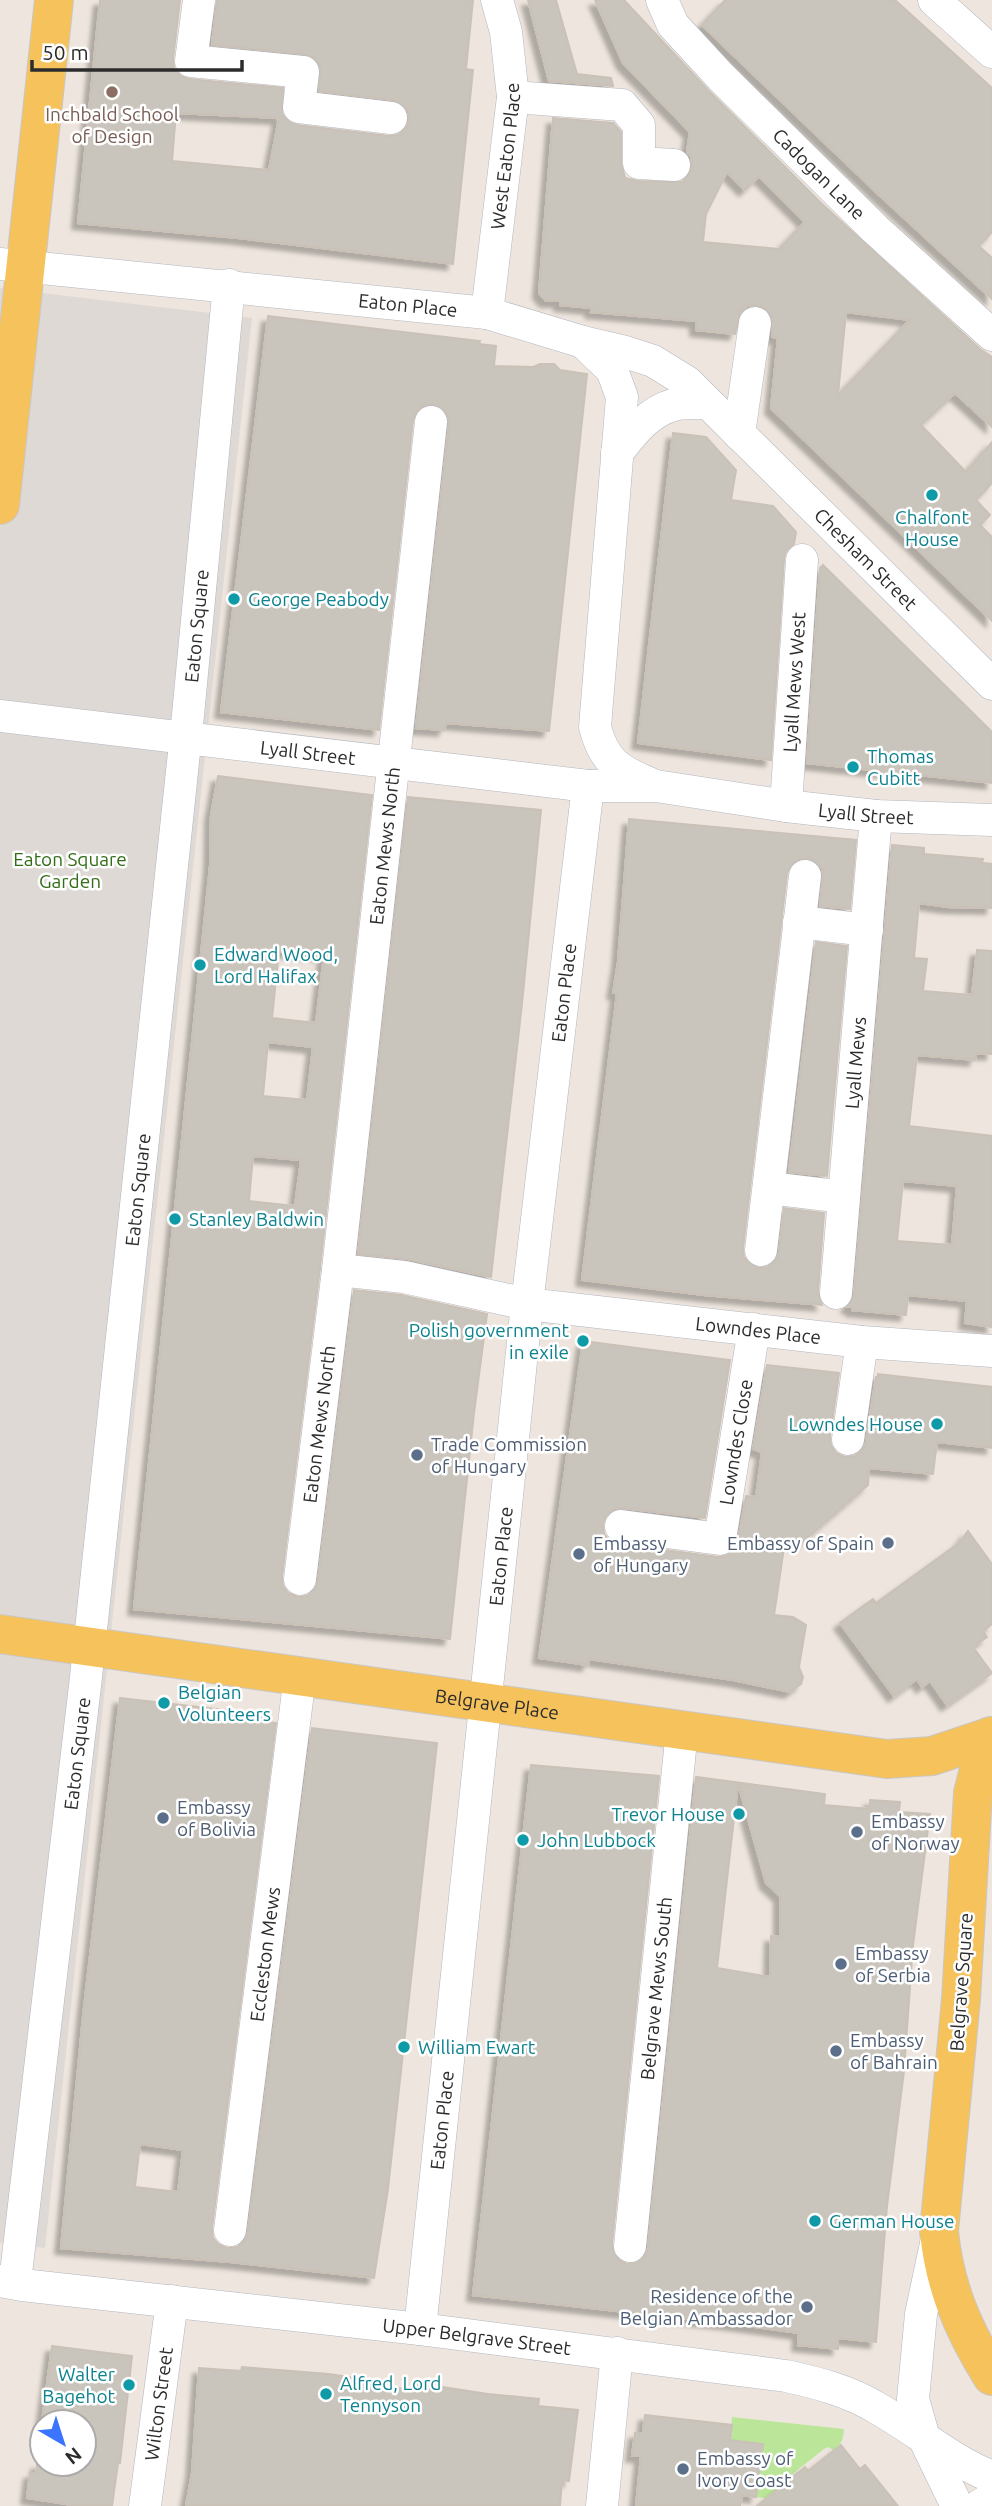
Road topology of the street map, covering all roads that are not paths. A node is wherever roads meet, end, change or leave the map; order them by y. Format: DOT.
graph roads {
  1 [pos="54,0"];
  2 [pos="198,0"];
  3 [pos="497,0"];
  4 [pos="662,0"];
  5 [pos="668,0"];
  6 [pos="676,0"];
  7 [pos="934,0"];
  8 [pos="992,52"];
  9 [pos="513,97"];
  10 [pos="390,118"];
  11 [pos="674,165"];
  12 [pos="12,265"];
  13 [pos="229,285"];
  14 [pos="487,313"];
  15 [pos="755,323"];
  16 [pos="992,335"];
  17 [pos="583,342"];
  18 [pos="708,403"];
  19 [pos="431,422"];
  20 [pos="739,434"];
  21 [pos="617,453"];
  22 [pos="0,505"];
  23 [pos="802,559"];
  24 [pos="992,684"];
  25 [pos="0,716"];
  26 [pos="595,727"];
  27 [pos="186,738"];
  28 [pos="395,762"];
  29 [pos="541,780"];
  30 [pos="588,786"];
  31 [pos="656,786"];
  32 [pos="786,806"];
  33 [pos="876,816"];
  34 [pos="992,820"];
  35 [pos="805,876"];
  36 [pos="799,922"];
  37 [pos="867,930"];
  38 [pos="769,1188"];
  39 [pos="844,1197"];
  40 [pos="761,1251"];
  41 [pos="338,1270"];
  42 [pos="836,1293"];
  43 [pos="527,1304"];
  44 [pos="754,1329"];
  45 [pos="862,1342"];
  46 [pos="992,1352"];
  47 [pos="848,1439"];
  48 [pos="621,1526"];
  49 [pos="300,1578"];
  50 [pos="0,1634"];
  51 [pos="89,1647"];
  52 [pos="300,1676"];
  53 [pos="485,1703"];
  54 [pos="682,1730"];
  55 [pos="992,1736"];
  56 [pos="992,1922"];
  57 [pos="961,1999"];
  58 [pos="230,2231"];
  59 [pos="939,2231"];
  60 [pos="630,2246"];
  61 [pos="8,2282"];
  62 [pos="172,2301"];
  63 [pos="420,2329"];
  64 [pos="617,2353"];
  65 [pos="992,2376"];
  66 [pos="924,2438"];
  67 [pos="992,2477"];
  68 [pos="992,2498"];
  69 [pos="145,2506"];
  70 [pos="602,2506"];
  71 [pos="957,2506"];
  72 [pos="979,2506"];
  1 -- 12 [label="main road"];
  2 -- 10 [label="street"];
  3 -- 9 [label="street, West Eaton Place"];
  4 -- 16 [label="street, Cadogan Lane"];
  5 -- 6 [label="street"];
  7 -- 8 [label="street"];
  9 -- 11 [label="street"];
  9 -- 14 [label="street, West Eaton Place"];
  12 -- 13 [label="street"];
  12 -- 22 [label="main road"];
  13 -- 14 [label="street, Eaton Place"];
  13 -- 27 [label="street, Eaton Square"];
  14 -- 17 [label="street, Eaton Place"];
  15 -- 20 [label="street"];
  17 -- 18 [label="street, Eaton Place"];
  17 -- 21 [label="street, Eaton Place"];
  18 -- 20 [label="street, Chesham Street"];
  18 -- 21 [label="street"];
  19 -- 28 [label="street, Eaton Mews North"];
  20 -- 24 [label="street, Chesham Street"];
  21 -- 26 [label="street, Eaton Place"];
  23 -- 32 [label="street, Lyall Mews West"];
  25 -- 27 [label="street, Lyall Street"];
  26 -- 29 [label="street"];
  26 -- 31 [label="street, Lyall Street"];
  27 -- 28 [label="street, Lyall Street"];
  27 -- 51 [label="street, Eaton Square"];
  28 -- 29 [label="street, Lyall Street"];
  28 -- 41 [label="street, Eaton Mews North"];
  29 -- 30 [label="street, Lyall Street"];
  30 -- 31 [label="street, Lyall Street"];
  30 -- 43 [label="street, Eaton Place"];
  31 -- 32 [label="street, Lyall Street"];
  32 -- 33 [label="street, Lyall Street"];
  33 -- 34 [label="street, Lyall Street"];
  33 -- 37 [label="street, Lyall Mews"];
  35 -- 36 [label="street"];
  36 -- 37 [label="street"];
  36 -- 38 [label="street"];
  37 -- 39 [label="street, Lyall Mews"];
  38 -- 39 [label="street"];
  38 -- 40 [label="street"];
  39 -- 42 [label="street, Lyall Mews"];
  41 -- 43 [label="street"];
  41 -- 49 [label="street, Eaton Mews North"];
  43 -- 44 [label="street, Lowndes Place"];
  43 -- 53 [label="street, Eaton Place"];
  44 -- 45 [label="street, Lowndes Place"];
  44 -- 48 [label="street, Lowndes Close"];
  45 -- 46 [label="street, Lowndes Place"];
  45 -- 47 [label="street"];
  50 -- 51 [label="main road, Belgrave Place"];
  51 -- 52 [label="main road, Belgrave Place"];
  51 -- 61 [label="street, Eaton Square"];
  52 -- 53 [label="main road, Belgrave Place"];
  52 -- 58 [label="street, Eccleston Mews"];
  53 -- 54 [label="main road, Belgrave Place"];
  53 -- 63 [label="street, Eaton Place"];
  54 -- 55 [label="main road, Belgrave Place"];
  54 -- 60 [label="street, Belgrave Mews South"];
  55 -- 57 [label="main road, Belgrave Square"];
  56 -- 57 [label="main road"];
  57 -- 59 [label="main road, Belgrave Square"];
  59 -- 65 [label="main road, Belgrave Square"];
  59 -- 66 [label="street, Belgrave Square"];
  61 -- 62 [label="street, Upper Belgrave Street"];
  62 -- 63 [label="street, Upper Belgrave Street"];
  62 -- 69 [label="street, Wilton Street"];
  63 -- 64 [label="street, Upper Belgrave Street"];
  64 -- 66 [label="street, Upper Belgrave Street"];
  64 -- 70 [label="street"];
  66 -- 67 [label="street"];
  66 -- 71 [label="street, Belgrave Square"];
  68 -- 72 [label="street"];
}
